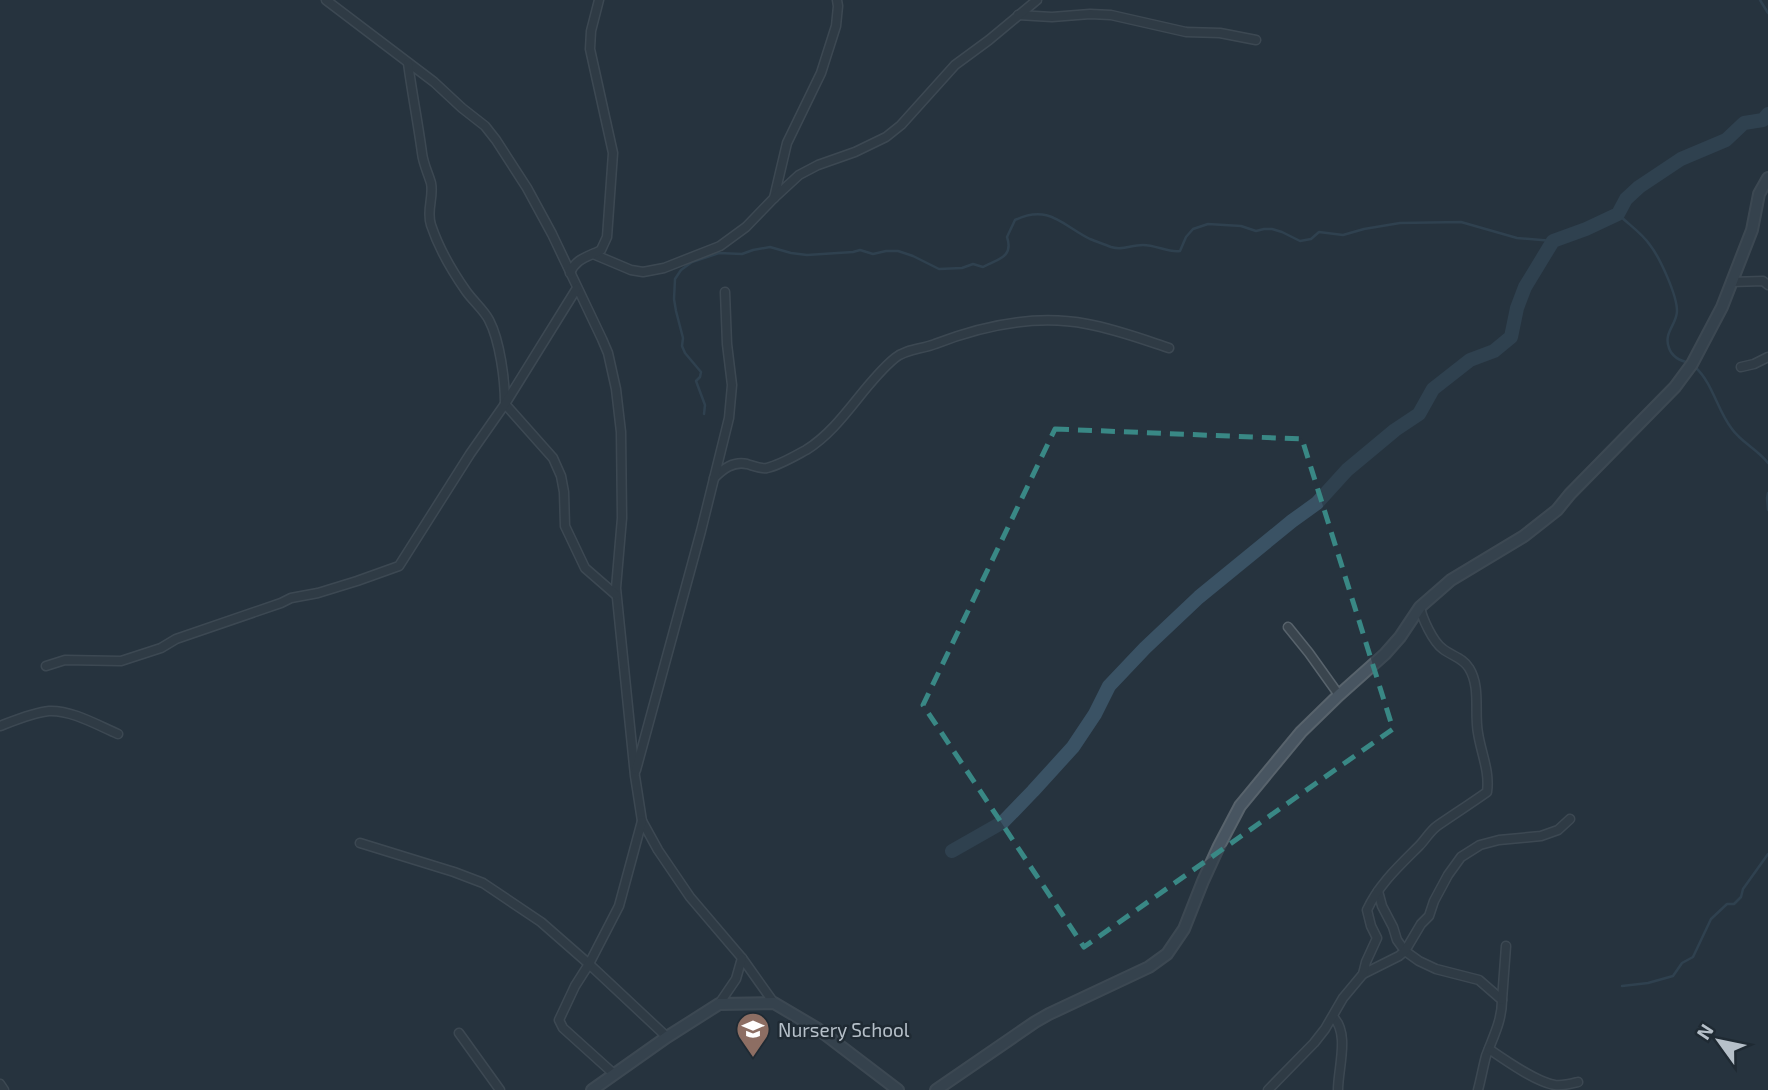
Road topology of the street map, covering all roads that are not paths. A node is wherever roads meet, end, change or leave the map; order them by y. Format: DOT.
graph roads {
  1 [pos="326,0"];
  2 [pos="599,0"];
  3 [pos="837,0"];
  4 [pos="1037,0"];
  5 [pos="1018,15"];
  6 [pos="1256,40"];
  7 [pos="408,63"];
  8 [pos="1768,178"];
  9 [pos="774,198"];
  10 [pos="593,254"];
  11 [pos="570,273"];
  12 [pos="1731,282"];
  13 [pos="1768,285"];
  14 [pos="577,288"];
  15 [pos="725,292"];
  16 [pos="1169,348"];
  17 [pos="1768,357"];
  18 [pos="1741,366"];
  19 [pos="505,404"];
  20 [pos="714,478"];
  21 [pos="616,595"];
  22 [pos="1420,607"];
  23 [pos="1288,627"];
  24 [pos="47,666"];
  25 [pos="1339,695"];
  26 [pos="0,726"];
  27 [pos="118,734"];
  28 [pos="635,776"];
  29 [pos="1570,819"];
  30 [pos="642,821"];
  31 [pos="360,843"];
  32 [pos="1378,891"];
  33 [pos="1506,946"];
  34 [pos="1405,951"];
  35 [pos="742,958"];
  36 [pos="589,964"];
  37 [pos="1363,974"];
  38 [pos="1502,1000"];
  39 [pos="774,1003"];
  40 [pos="719,1004"];
  41 [pos="1333,1017"];
  42 [pos="459,1033"];
  43 [pos="667,1037"];
  44 [pos="1489,1049"];
  45 [pos="614,1074"];
  46 [pos="1578,1082"];
  47 [pos="0,1084"];
  48 [pos="4,1090"];
  49 [pos="500,1090"];
  50 [pos="592,1090"];
  51 [pos="898,1090"];
  52 [pos="936,1090"];
  53 [pos="1268,1090"];
  54 [pos="1338,1090"];
  55 [pos="1478,1090"];
  1 -- 7 [label="street"];
  2 -- 10 [label="street"];
  3 -- 9 [label="street"];
  4 -- 5 [label="street"];
  5 -- 6 [label="street"];
  5 -- 9 [label="street"];
  7 -- 11 [label="street"];
  7 -- 19 [label="street"];
  8 -- 12 [label="street"];
  9 -- 10 [label="street"];
  10 -- 11 [label="street"];
  11 -- 14 [label="street"];
  12 -- 13 [label="street"];
  12 -- 22 [label="street"];
  14 -- 19 [label="street"];
  14 -- 21 [label="street"];
  15 -- 20 [label="street"];
  16 -- 20 [label="street"];
  17 -- 18 [label="street"];
  19 -- 21 [label="street"];
  19 -- 24 [label="street"];
  20 -- 28 [label="street"];
  21 -- 28 [label="street"];
  22 -- 25 [label="street"];
  22 -- 32 [label="street"];
  23 -- 25 [label="street"];
  25 -- 52 [label="street"];
  26 -- 27 [label="street"];
  28 -- 30 [label="street"];
  29 -- 34 [label="street"];
  30 -- 35 [label="street"];
  30 -- 36 [label="street"];
  31 -- 36 [label="street"];
  32 -- 34 [label="street"];
  32 -- 37 [label="street"];
  33 -- 38 [label="street"];
  34 -- 37 [label="street"];
  34 -- 38 [label="street"];
  35 -- 39 [label="street"];
  35 -- 40 [label="street"];
  36 -- 43 [label="street"];
  36 -- 45 [label="street"];
  37 -- 41 [label="street"];
  38 -- 44 [label="street"];
  39 -- 40 [label="street"];
  39 -- 51 [label="street"];
  40 -- 43 [label="street"];
  41 -- 53 [label="street"];
  41 -- 54 [label="street"];
  42 -- 49 [label="street"];
  43 -- 45 [label="street"];
  44 -- 46 [label="street"];
  44 -- 55 [label="street"];
  45 -- 50 [label="street"];
  47 -- 48 [label="street"];
}
